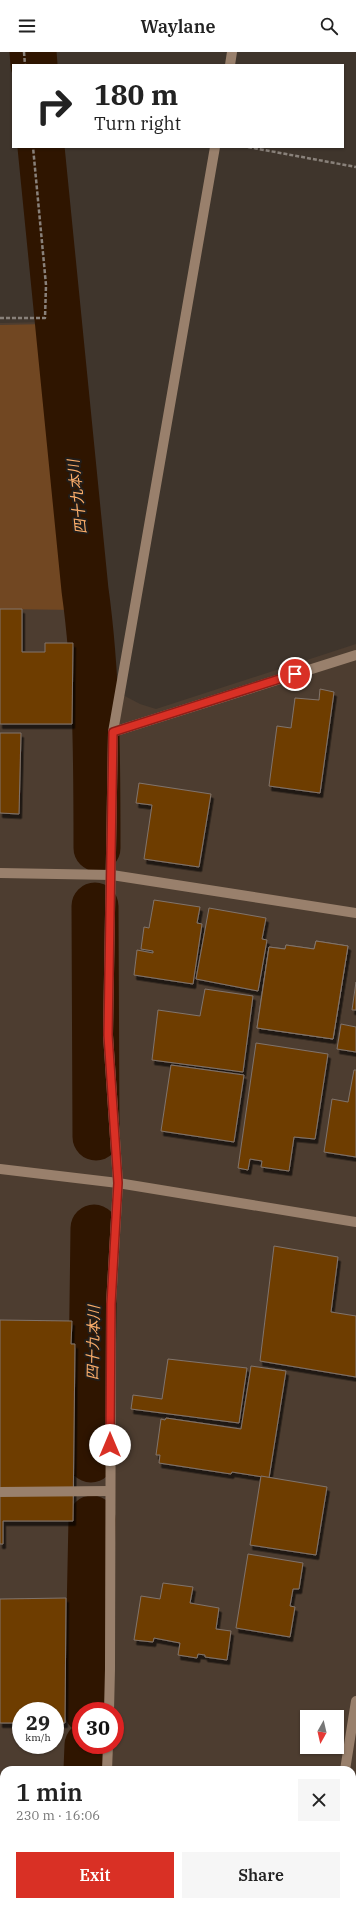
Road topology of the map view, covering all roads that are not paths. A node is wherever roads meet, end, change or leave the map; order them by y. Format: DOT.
graph roads {
  1 [pos="232,52"];
  2 [pos="230,64"];
  3 [pos="215,148"];
  4 [pos="356,655"];
  5 [pos="113,732"];
  6 [pos="0,873"];
  7 [pos="112,875"];
  8 [pos="356,912"];
  9 [pos="0,1169"];
  10 [pos="118,1183"];
  11 [pos="356,1222"];
  12 [pos="0,1492"];
  13 [pos="110,1492"];
  14 [pos="356,1701"];
  15 [pos="109,1702"];
  16 [pos="108,1754"];
  17 [pos="107,1766"];
  18 [pos="346,1766"];
  1 -- 2 [label="street"];
  3 -- 5 [label="street"];
  4 -- 5 [label="street"];
  5 -- 7 [label="street"];
  6 -- 7 [label="street"];
  7 -- 8 [label="street"];
  7 -- 10 [label="street"];
  9 -- 10 [label="street"];
  10 -- 11 [label="street"];
  10 -- 13 [label="street"];
  12 -- 13 [label="street"];
  13 -- 15 [label="street"];
  14 -- 18 [label="street"];
  16 -- 17 [label="street"];
}
